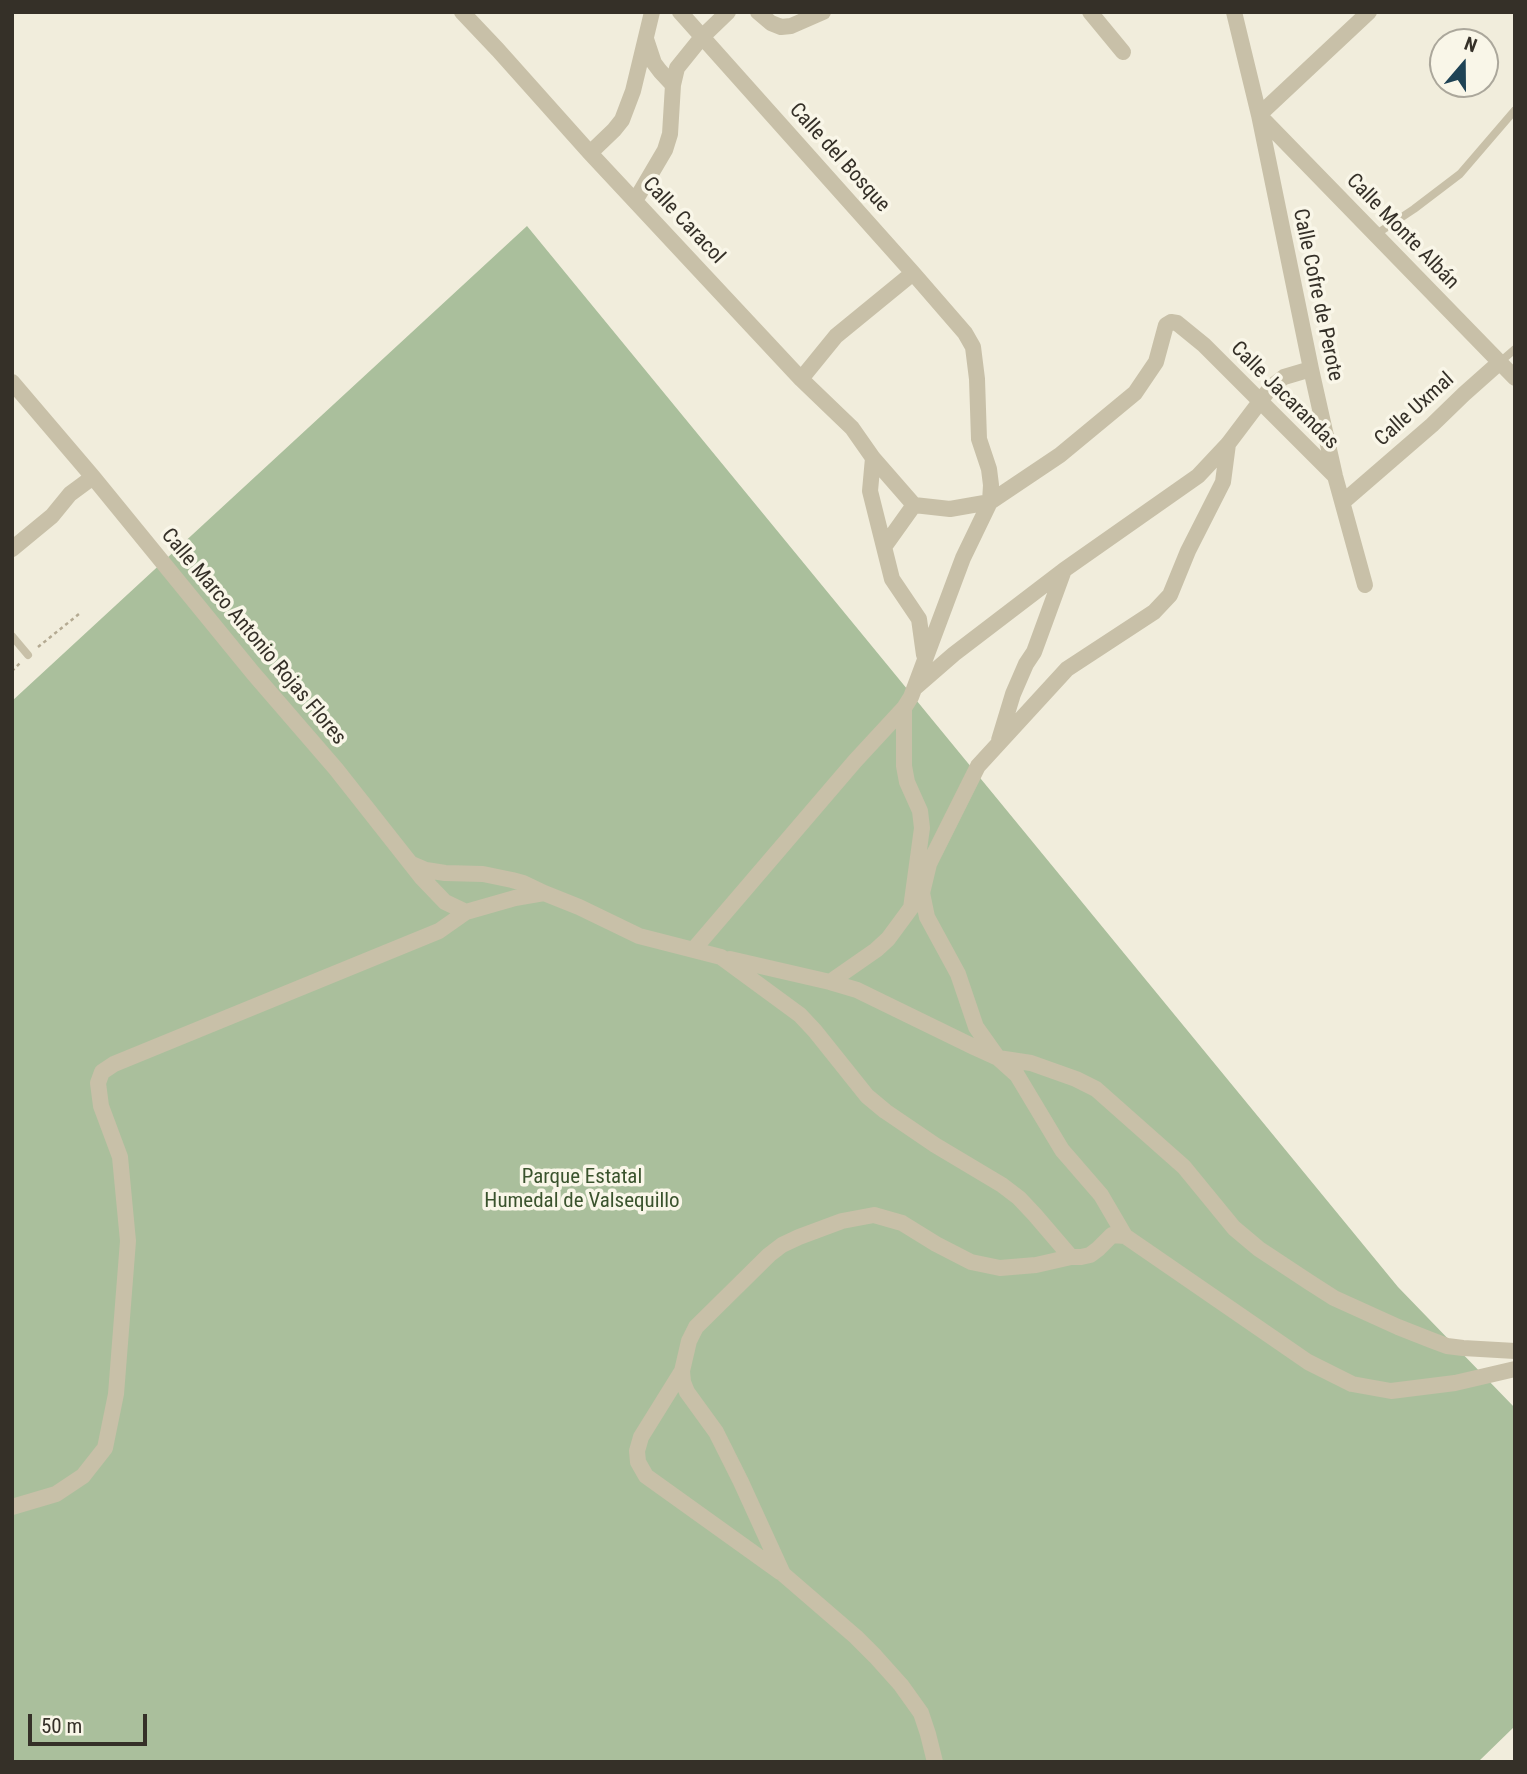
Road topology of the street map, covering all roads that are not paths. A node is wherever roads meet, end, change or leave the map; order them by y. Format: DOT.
graph roads {
  1 [pos="462,12"];
  2 [pos="652,12"];
  3 [pos="680,12"];
  4 [pos="728,12"];
  5 [pos="758,12"];
  6 [pos="823,12"];
  7 [pos="1090,12"];
  8 [pos="1234,12"];
  9 [pos="1369,12"];
  10 [pos="702,37"];
  11 [pos="646,39"];
  12 [pos="1123,52"];
  13 [pos="673,85"];
  14 [pos="1515,110"];
  15 [pos="1259,115"];
  16 [pos="590,153"];
  17 [pos="635,201"];
  18 [pos="1375,235"];
  19 [pos="914,274"];
  20 [pos="1515,349"];
  21 [pos="1500,362"];
  22 [pos="1311,369"];
  23 [pos="1515,378"];
  24 [pos="801,379"];
  25 [pos="12,382"];
  26 [pos="1261,402"];
  27 [pos="1228,444"];
  28 [pos="873,458"];
  29 [pos="1335,476"];
  30 [pos="93,477"];
  31 [pos="990,502"];
  32 [pos="1343,502"];
  33 [pos="915,505"];
  34 [pos="884,547"];
  35 [pos="12,549"];
  36 [pos="1064,570"];
  37 [pos="1365,585"];
  38 [pos="12,636"];
  39 [pos="28,655"];
  40 [pos="924,659"];
  41 [pos="916,688"];
  42 [pos="904,708"];
  43 [pos="998,744"];
  44 [pos="410,863"];
  45 [pos="544,893"];
  46 [pos="922,893"];
  47 [pos="911,908"];
  48 [pos="466,912"];
  49 [pos="694,949"];
  50 [pos="721,957"];
  51 [pos="830,982"];
  52 [pos="998,1058"];
  53 [pos="1125,1236"];
  54 [pos="1071,1257"];
  55 [pos="1515,1351"];
  56 [pos="1515,1369"];
  57 [pos="682,1371"];
  58 [pos="12,1507"];
  59 [pos="783,1574"];
  60 [pos="934,1760"];
  1 -- 16 [label="street, Calle Caracol"];
  2 -- 11 [label="street"];
  3 -- 10 [label="street, Calle del Bosque"];
  4 -- 10 [label="street"];
  5 -- 6 [label="street"];
  7 -- 12 [label="street"];
  8 -- 15 [label="street, Calle Cofre de Perote"];
  9 -- 15 [label="street"];
  10 -- 13 [label="street"];
  10 -- 19 [label="street, Calle del Bosque"];
  11 -- 13 [label="street"];
  11 -- 16 [label="street"];
  13 -- 17 [label="street"];
  14 -- 18 [label="lane"];
  15 -- 18 [label="street, Calle Monte Albán"];
  15 -- 22 [label="street, Calle Cofre de Perote"];
  16 -- 17 [label="street, Calle Caracol"];
  17 -- 24 [label="street, Calle Caracol"];
  18 -- 21 [label="street, Calle Monte Albán"];
  19 -- 24 [label="street"];
  19 -- 31 [label="street, Calle del Bosque"];
  20 -- 21 [label="lane, Calle Uxmal"];
  21 -- 23 [label="street, Calle Monte Albán"];
  21 -- 32 [label="street, Calle Uxmal"];
  22 -- 26 [label="street"];
  22 -- 29 [label="street, Calle Cofre de Perote"];
  24 -- 28 [label="street, Calle Caracol"];
  25 -- 30 [label="street, Calle Marco Antonio Rojas Flores"];
  26 -- 27 [label="street"];
  26 -- 29 [label="street, Calle Jacarandas"];
  26 -- 31 [label="street, Calle Jacarandas"];
  27 -- 36 [label="street"];
  27 -- 43 [label="street"];
  28 -- 33 [label="street, Calle Caracol"];
  28 -- 34 [label="street"];
  29 -- 32 [label="street, Calle Cofre de Perote"];
  30 -- 35 [label="street"];
  30 -- 44 [label="street, Calle Marco Antonio Rojas Flores"];
  31 -- 33 [label="street"];
  31 -- 40 [label="street"];
  32 -- 37 [label="street, Calle Cofre de Perote"];
  33 -- 34 [label="street"];
  34 -- 40 [label="street"];
  36 -- 41 [label="street"];
  36 -- 43 [label="street"];
  38 -- 39 [label="lane"];
  40 -- 41 [label="street"];
  41 -- 42 [label="street"];
  42 -- 47 [label="street"];
  42 -- 49 [label="street"];
  43 -- 46 [label="street"];
  44 -- 45 [label="street"];
  44 -- 48 [label="street, Calle Marco Antonio Rojas Flores"];
  45 -- 48 [label="street"];
  45 -- 49 [label="street"];
  46 -- 47 [label="street"];
  46 -- 52 [label="street"];
  47 -- 51 [label="street"];
  48 -- 58 [label="street"];
  49 -- 50 [label="street"];
  50 -- 51 [label="street"];
  50 -- 54 [label="street"];
  51 -- 52 [label="street"];
  52 -- 53 [label="street"];
  52 -- 55 [label="street"];
  53 -- 54 [label="street"];
  53 -- 56 [label="street"];
  54 -- 57 [label="street"];
  57 -- 59 [label="street"];
  57 -- 59 [label="street"];
  59 -- 60 [label="street"];
}
